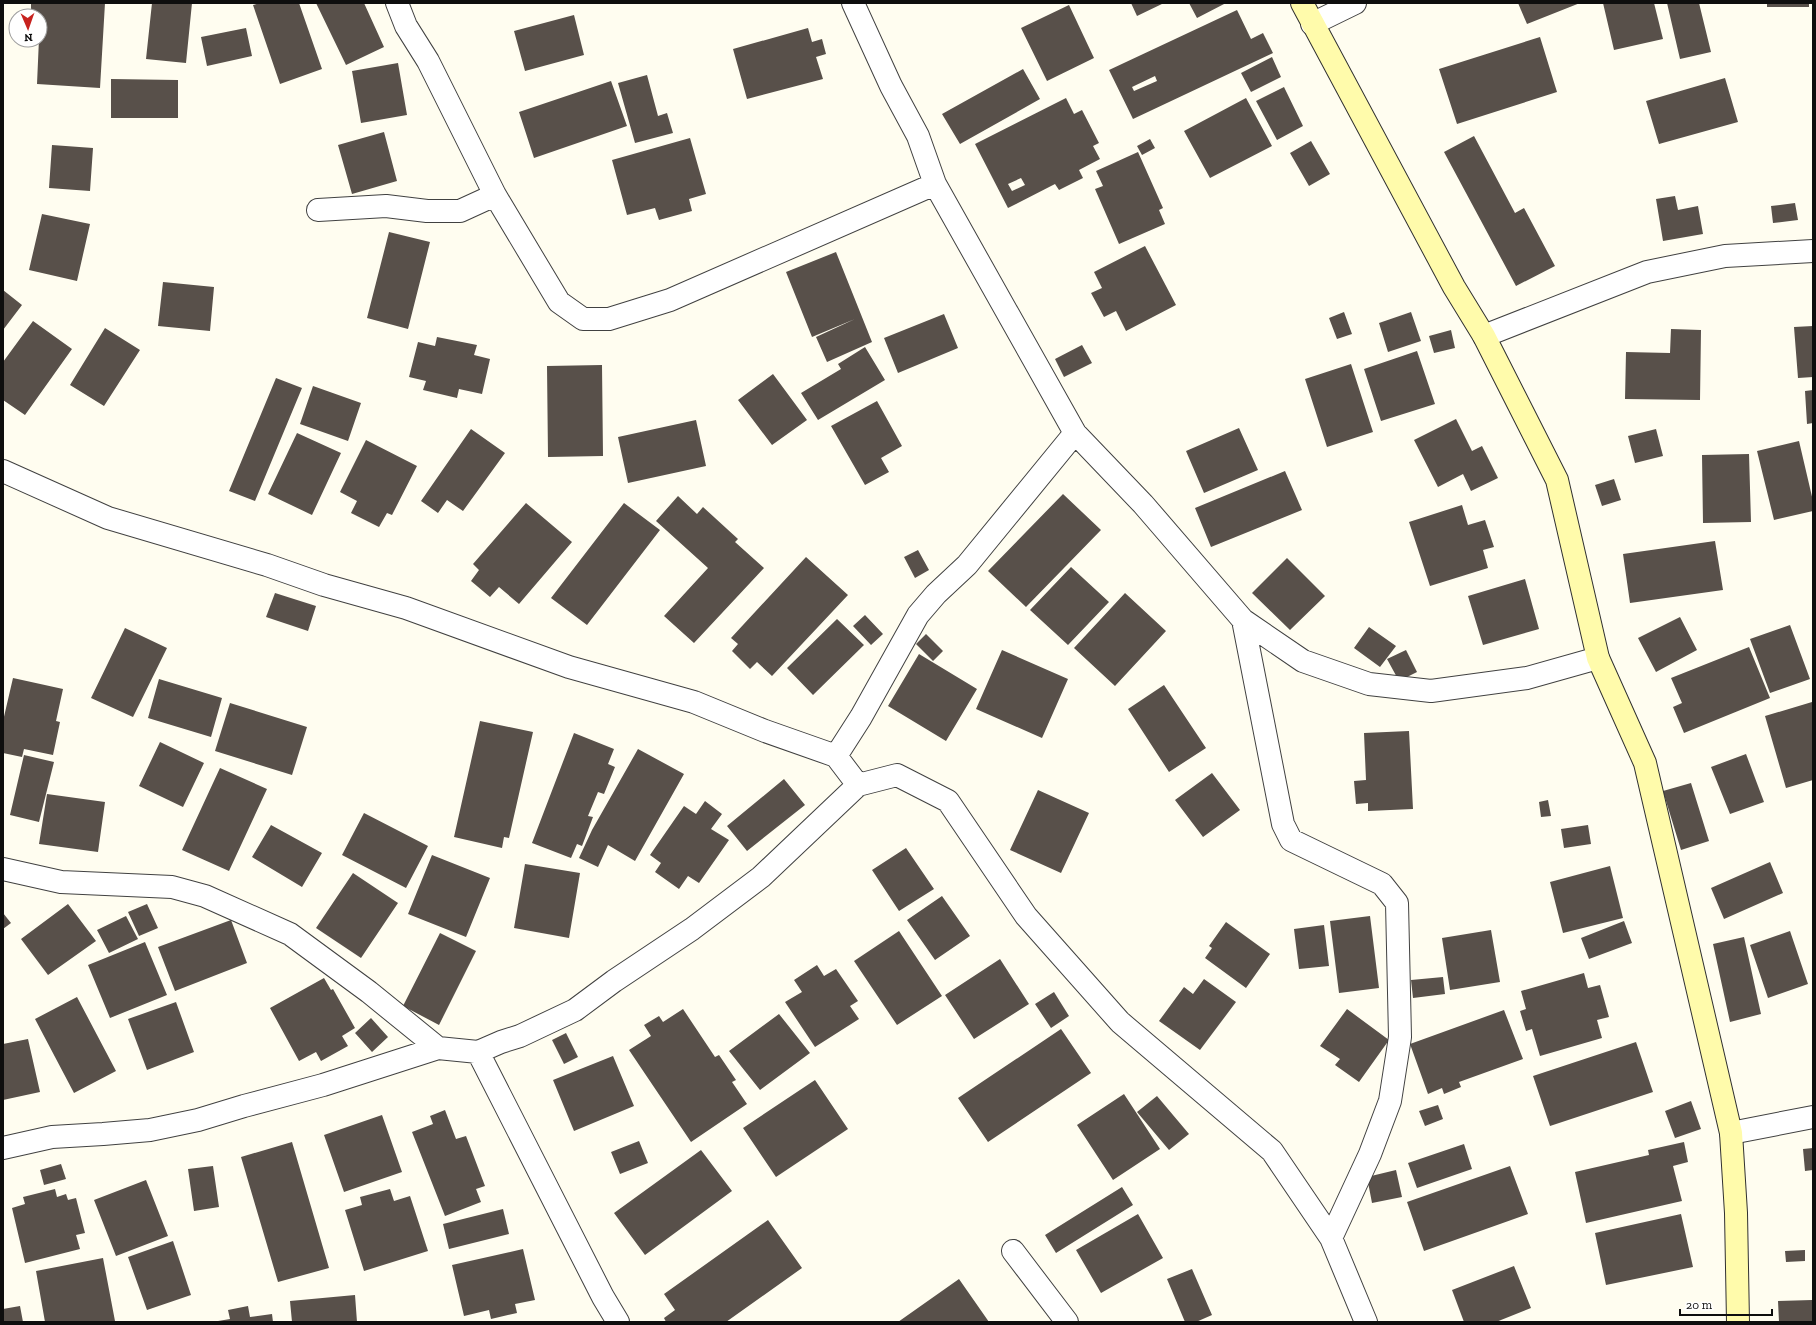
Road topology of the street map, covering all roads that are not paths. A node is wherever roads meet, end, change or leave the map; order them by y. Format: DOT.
graph roads {
  1 [pos="397,3"];
  2 [pos="853,3"];
  3 [pos="1302,3"];
  4 [pos="1355,3"];
  5 [pos="1312,24"];
  6 [pos="935,184"];
  7 [pos="495,195"];
  8 [pos="318,210"];
  9 [pos="1813,251"];
  10 [pos="1484,336"];
  11 [pos="1075,433"];
  12 [pos="3,471"];
  13 [pos="1243,620"];
  14 [pos="1598,658"];
  15 [pos="836,756"];
  16 [pos="858,786"];
  17 [pos="3,869"];
  18 [pos="438,1048"];
  19 [pos="478,1052"];
  20 [pos="1813,1117"];
  21 [pos="1730,1133"];
  22 [pos="3,1148"];
  23 [pos="1331,1238"];
  24 [pos="1013,1251"];
  25 [pos="618,1322"];
  26 [pos="1067,1322"];
  27 [pos="1366,1322"];
  28 [pos="1738,1322"];
  1 -- 7 [label="street"];
  2 -- 6 [label="street"];
  3 -- 5 [label="street"];
  4 -- 5 [label="street"];
  5 -- 10 [label="street"];
  6 -- 7 [label="street"];
  6 -- 11 [label="street"];
  7 -- 8 [label="street"];
  9 -- 10 [label="street"];
  10 -- 14 [label="street"];
  11 -- 13 [label="street"];
  11 -- 15 [label="street"];
  12 -- 15 [label="street"];
  13 -- 14 [label="street"];
  13 -- 23 [label="street"];
  14 -- 21 [label="street"];
  15 -- 16 [label="street"];
  16 -- 19 [label="street"];
  16 -- 23 [label="street"];
  17 -- 18 [label="street"];
  18 -- 19 [label="street"];
  18 -- 22 [label="street"];
  19 -- 25 [label="street"];
  20 -- 21 [label="street"];
  21 -- 28 [label="street"];
  23 -- 27 [label="street"];
  24 -- 26 [label="street"];
}
